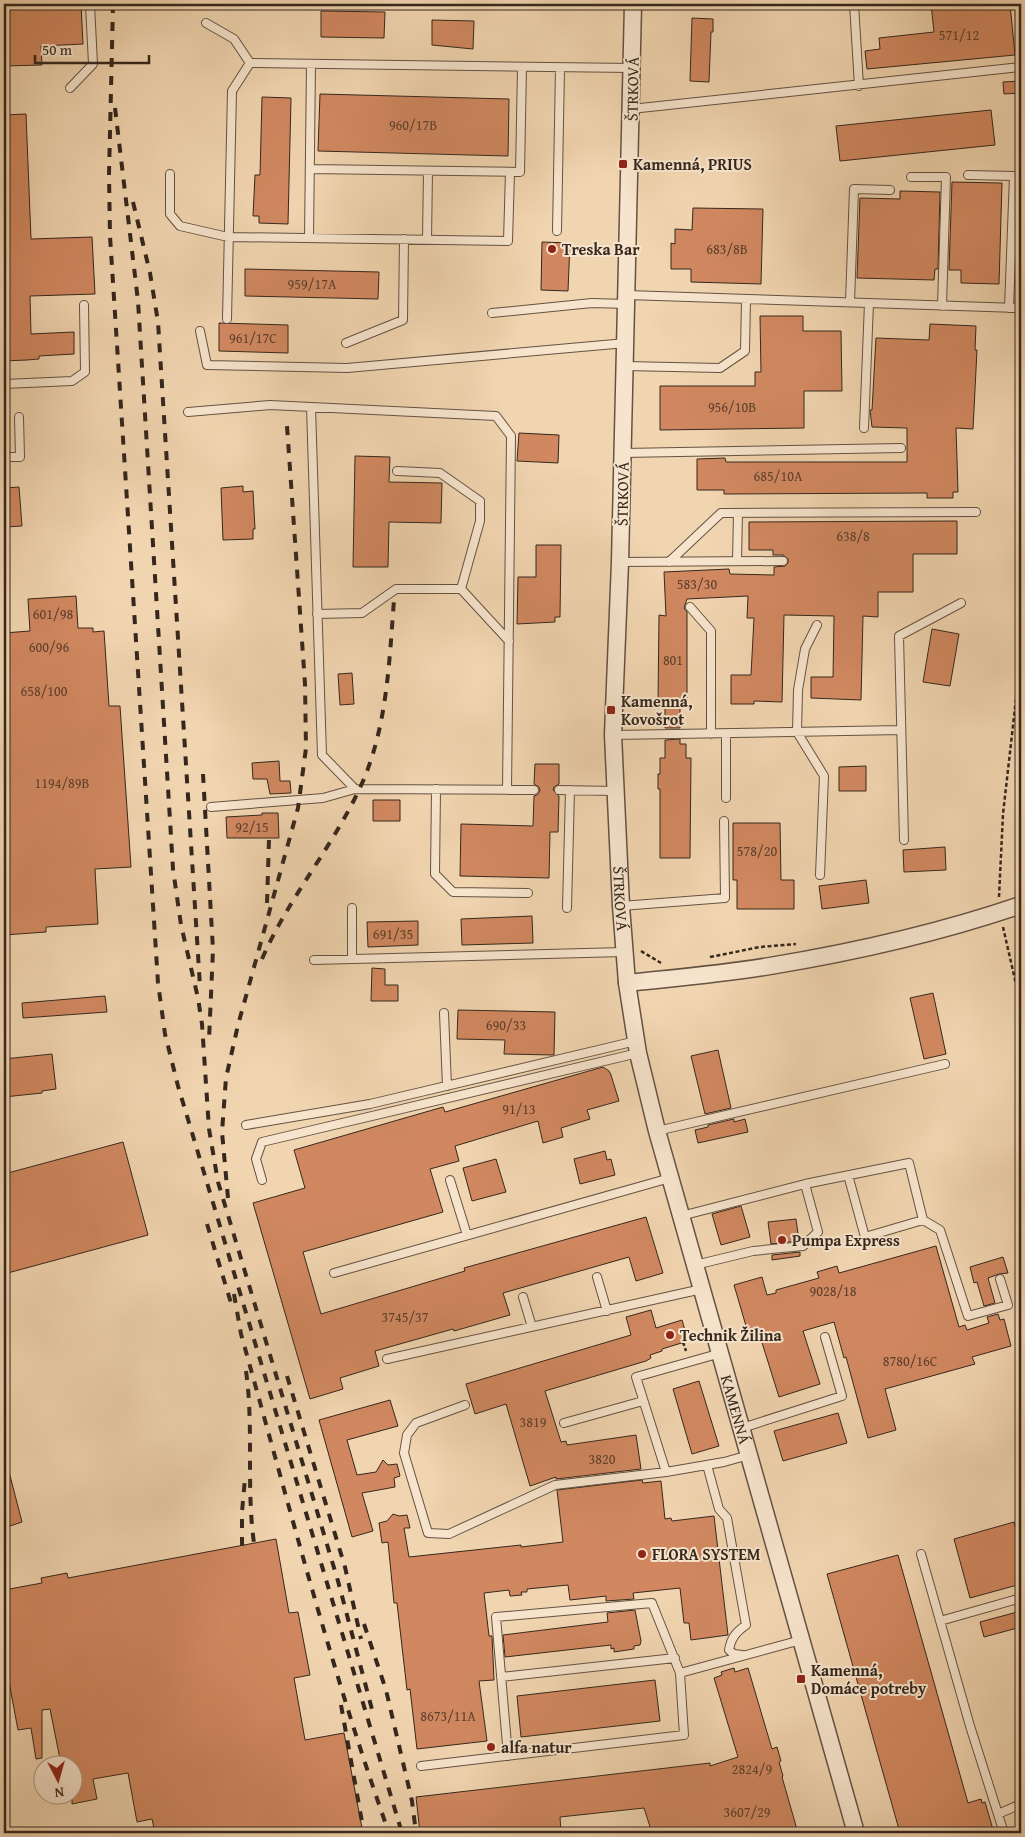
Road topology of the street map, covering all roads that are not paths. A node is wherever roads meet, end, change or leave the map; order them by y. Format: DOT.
graph roads {
  1 [pos="90,4"];
  2 [pos="633,4"];
  3 [pos="713,4"];
  4 [pos="854,4"];
  5 [pos="687,5"];
  6 [pos="206,23"];
  7 [pos="250,64"];
  8 [pos="311,64"];
  9 [pos="522,67"];
  10 [pos="1021,67"];
  11 [pos="560,68"];
  12 [pos="632,68"];
  13 [pos="859,86"];
  14 [pos="70,88"];
  15 [pos="631,109"];
  16 [pos="310,169"];
  17 [pos="428,171"];
  18 [pos="510,172"];
  19 [pos="170,174"];
  20 [pos="968,175"];
  21 [pos="912,177"];
  22 [pos="890,190"];
  23 [pos="557,231"];
  24 [pos="228,238"];
  25 [pos="310,238"];
  26 [pos="404,239"];
  27 [pos="427,239"];
  28 [pos="746,299"];
  29 [pos="627,300"];
  30 [pos="850,302"];
  31 [pos="870,304"];
  32 [pos="84,305"];
  33 [pos="942,306"];
  34 [pos="1009,308"];
  35 [pos="1021,308"];
  36 [pos="492,313"];
  37 [pos="226,319"];
  38 [pos="200,331"];
  39 [pos="626,342"];
  40 [pos="346,343"];
  41 [pos="625,366"];
  42 [pos="4,384"];
  43 [pos="310,407"];
  44 [pos="188,412"];
  45 [pos="18,417"];
  46 [pos="864,428"];
  47 [pos="901,448"];
  48 [pos="623,453"];
  49 [pos="4,457"];
  50 [pos="397,471"];
  51 [pos="976,512"];
  52 [pos="738,513"];
  53 [pos="737,561"];
  54 [pos="783,561"];
  55 [pos="620,562"];
  56 [pos="669,562"];
  57 [pos="460,589"];
  58 [pos="961,603"];
  59 [pos="690,607"];
  60 [pos="317,614"];
  61 [pos="817,625"];
  62 [pos="508,641"];
  63 [pos="901,730"];
  64 [pos="797,732"];
  65 [pos="711,734"];
  66 [pos="726,734"];
  67 [pos="613,735"];
  68 [pos="355,789"];
  69 [pos="436,789"];
  70 [pos="507,790"];
  71 [pos="534,790"];
  72 [pos="559,790"];
  73 [pos="570,790"];
  74 [pos="616,791"];
  75 [pos="726,798"];
  76 [pos="211,807"];
  77 [pos="724,821"];
  78 [pos="904,840"];
  79 [pos="820,875"];
  80 [pos="528,893"];
  81 [pos="1007,905"];
  82 [pos="621,906"];
  83 [pos="352,908"];
  84 [pos="567,908"];
  85 [pos="624,952"];
  86 [pos="352,959"];
  87 [pos="314,960"];
  88 [pos="627,983"];
  89 [pos="444,1013"];
  90 [pos="637,1047"];
  91 [pos="946,1064"];
  92 [pos="447,1086"];
  93 [pos="246,1125"];
  94 [pos="657,1131"];
  95 [pos="848,1175"];
  96 [pos="670,1178"];
  97 [pos="262,1180"];
  98 [pos="450,1180"];
  99 [pos="804,1184"];
  100 [pos="681,1216"];
  101 [pos="923,1220"];
  102 [pos="467,1235"];
  103 [pos="695,1265"];
  104 [pos="334,1273"];
  105 [pos="597,1277"];
  106 [pos="1000,1279"];
  107 [pos="702,1289"];
  108 [pos="523,1297"];
  109 [pos="607,1311"];
  110 [pos="532,1327"];
  111 [pos="825,1337"];
  112 [pos="720,1353"];
  113 [pos="387,1359"];
  114 [pos="643,1401"];
  115 [pos="466,1405"];
  116 [pos="564,1423"];
  117 [pos="742,1428"];
  118 [pos="750,1456"];
  119 [pos="707,1465"];
  120 [pos="666,1472"];
  121 [pos="921,1554"];
  122 [pos="1021,1598"];
  123 [pos="940,1621"];
  124 [pos="802,1640"];
  125 [pos="742,1655"];
  126 [pos="675,1658"];
  127 [pos="680,1673"];
  128 [pos="501,1676"];
  129 [pos="508,1756"];
  130 [pos="421,1766"];
  131 [pos="1021,1804"];
  132 [pos="998,1814"];
  133 [pos="856,1833"];
  134 [pos="1004,1833"];
  1 -- 14 [label="lane"];
  2 -- 12 [label="street, ŠTRKOVÁ"];
  3 -- 5 [label="lane"];
  4 -- 13 [label="lane"];
  6 -- 7 [label="lane"];
  7 -- 8 [label="lane"];
  7 -- 24 [label="lane"];
  8 -- 9 [label="lane"];
  8 -- 16 [label="lane"];
  9 -- 11 [label="lane"];
  9 -- 18 [label="lane"];
  10 -- 13 [label="lane"];
  11 -- 12 [label="lane"];
  11 -- 23 [label="lane"];
  12 -- 15 [label="street, ŠTRKOVÁ"];
  13 -- 15 [label="lane"];
  15 -- 29 [label="street, ŠTRKOVÁ"];
  16 -- 17 [label="lane"];
  16 -- 25 [label="lane"];
  17 -- 18 [label="lane"];
  17 -- 27 [label="lane"];
  18 -- 27 [label="lane"];
  19 -- 24 [label="lane"];
  20 -- 34 [label="lane"];
  21 -- 33 [label="lane"];
  22 -- 30 [label="lane"];
  24 -- 25 [label="lane"];
  24 -- 37 [label="lane"];
  25 -- 26 [label="lane"];
  26 -- 27 [label="lane"];
  26 -- 40 [label="lane"];
  28 -- 29 [label="lane"];
  28 -- 30 [label="lane"];
  28 -- 41 [label="lane"];
  29 -- 36 [label="lane"];
  29 -- 39 [label="street, ŠTRKOVÁ"];
  30 -- 31 [label="lane"];
  31 -- 33 [label="lane"];
  31 -- 46 [label="lane"];
  32 -- 42 [label="lane"];
  33 -- 34 [label="lane"];
  34 -- 35 [label="lane"];
  38 -- 39 [label="lane"];
  39 -- 41 [label="street, ŠTRKOVÁ"];
  41 -- 48 [label="street, ŠTRKOVÁ"];
  43 -- 44 [label="lane"];
  43 -- 60 [label="lane"];
  43 -- 62 [label="lane"];
  45 -- 49 [label="lane"];
  47 -- 48 [label="lane"];
  48 -- 55 [label="street, ŠTRKOVÁ"];
  50 -- 57 [label="lane"];
  51 -- 52 [label="lane"];
  52 -- 53 [label="lane"];
  52 -- 56 [label="lane"];
  53 -- 54 [label="lane"];
  53 -- 56 [label="lane"];
  55 -- 56 [label="lane"];
  55 -- 67 [label="street, ŠTRKOVÁ"];
  57 -- 60 [label="lane"];
  57 -- 62 [label="lane"];
  58 -- 63 [label="lane"];
  59 -- 65 [label="lane"];
  60 -- 68 [label="lane"];
  61 -- 64 [label="lane"];
  62 -- 70 [label="lane"];
  63 -- 64 [label="lane"];
  63 -- 78 [label="lane"];
  64 -- 66 [label="lane"];
  64 -- 79 [label="lane"];
  65 -- 66 [label="lane"];
  65 -- 67 [label="lane"];
  66 -- 75 [label="lane"];
  67 -- 74 [label="street, ŠTRKOVÁ"];
  68 -- 69 [label="lane"];
  68 -- 76 [label="lane"];
  69 -- 70 [label="lane"];
  69 -- 80 [label="lane"];
  70 -- 71 [label="lane"];
  72 -- 73 [label="lane"];
  73 -- 74 [label="lane"];
  73 -- 84 [label="lane"];
  74 -- 82 [label="street, ŠTRKOVÁ"];
  77 -- 82 [label="lane"];
  81 -- 88 [label="street"];
  82 -- 85 [label="street, ŠTRKOVÁ"];
  83 -- 86 [label="lane"];
  85 -- 86 [label="lane"];
  85 -- 88 [label="street, ŠTRKOVÁ"];
  86 -- 87 [label="lane"];
  88 -- 90 [label="street, KAMENNÁ"];
  89 -- 92 [label="lane"];
  90 -- 92 [label="lane"];
  90 -- 94 [label="street, KAMENNÁ"];
  90 -- 97 [label="lane"];
  91 -- 94 [label="lane"];
  92 -- 93 [label="lane"];
  94 -- 96 [label="street, KAMENNÁ"];
  95 -- 99 [label="lane"];
  95 -- 101 [label="lane"];
  95 -- 101 [label="lane"];
  96 -- 100 [label="street, KAMENNÁ"];
  96 -- 102 [label="lane"];
  98 -- 102 [label="lane"];
  99 -- 100 [label="lane"];
  99 -- 103 [label="lane"];
  100 -- 103 [label="street, KAMENNÁ"];
  101 -- 106 [label="lane"];
  102 -- 104 [label="lane"];
  103 -- 107 [label="street, KAMENNÁ"];
  105 -- 109 [label="lane"];
  107 -- 109 [label="lane"];
  107 -- 112 [label="street, KAMENNÁ"];
  108 -- 110 [label="lane"];
  109 -- 110 [label="lane"];
  110 -- 113 [label="lane"];
  111 -- 117 [label="lane"];
  112 -- 114 [label="lane"];
  112 -- 117 [label="street, KAMENNÁ"];
  114 -- 116 [label="lane"];
  114 -- 120 [label="lane"];
  115 -- 120 [label="lane"];
  117 -- 118 [label="street, KAMENNÁ"];
  118 -- 119 [label="lane"];
  118 -- 124 [label="street, KAMENNÁ"];
  119 -- 120 [label="lane"];
  119 -- 125 [label="lane"];
  121 -- 123 [label="lane"];
  122 -- 123 [label="lane"];
  123 -- 132 [label="lane"];
  124 -- 125 [label="lane"];
  124 -- 133 [label="street, KAMENNÁ"];
  125 -- 127 [label="lane"];
  126 -- 127 [label="lane"];
  126 -- 128 [label="lane"];
  126 -- 128 [label="lane"];
  127 -- 129 [label="lane"];
  128 -- 129 [label="lane"];
  129 -- 130 [label="lane"];
  131 -- 132 [label="lane"];
  132 -- 134 [label="lane"];
}
